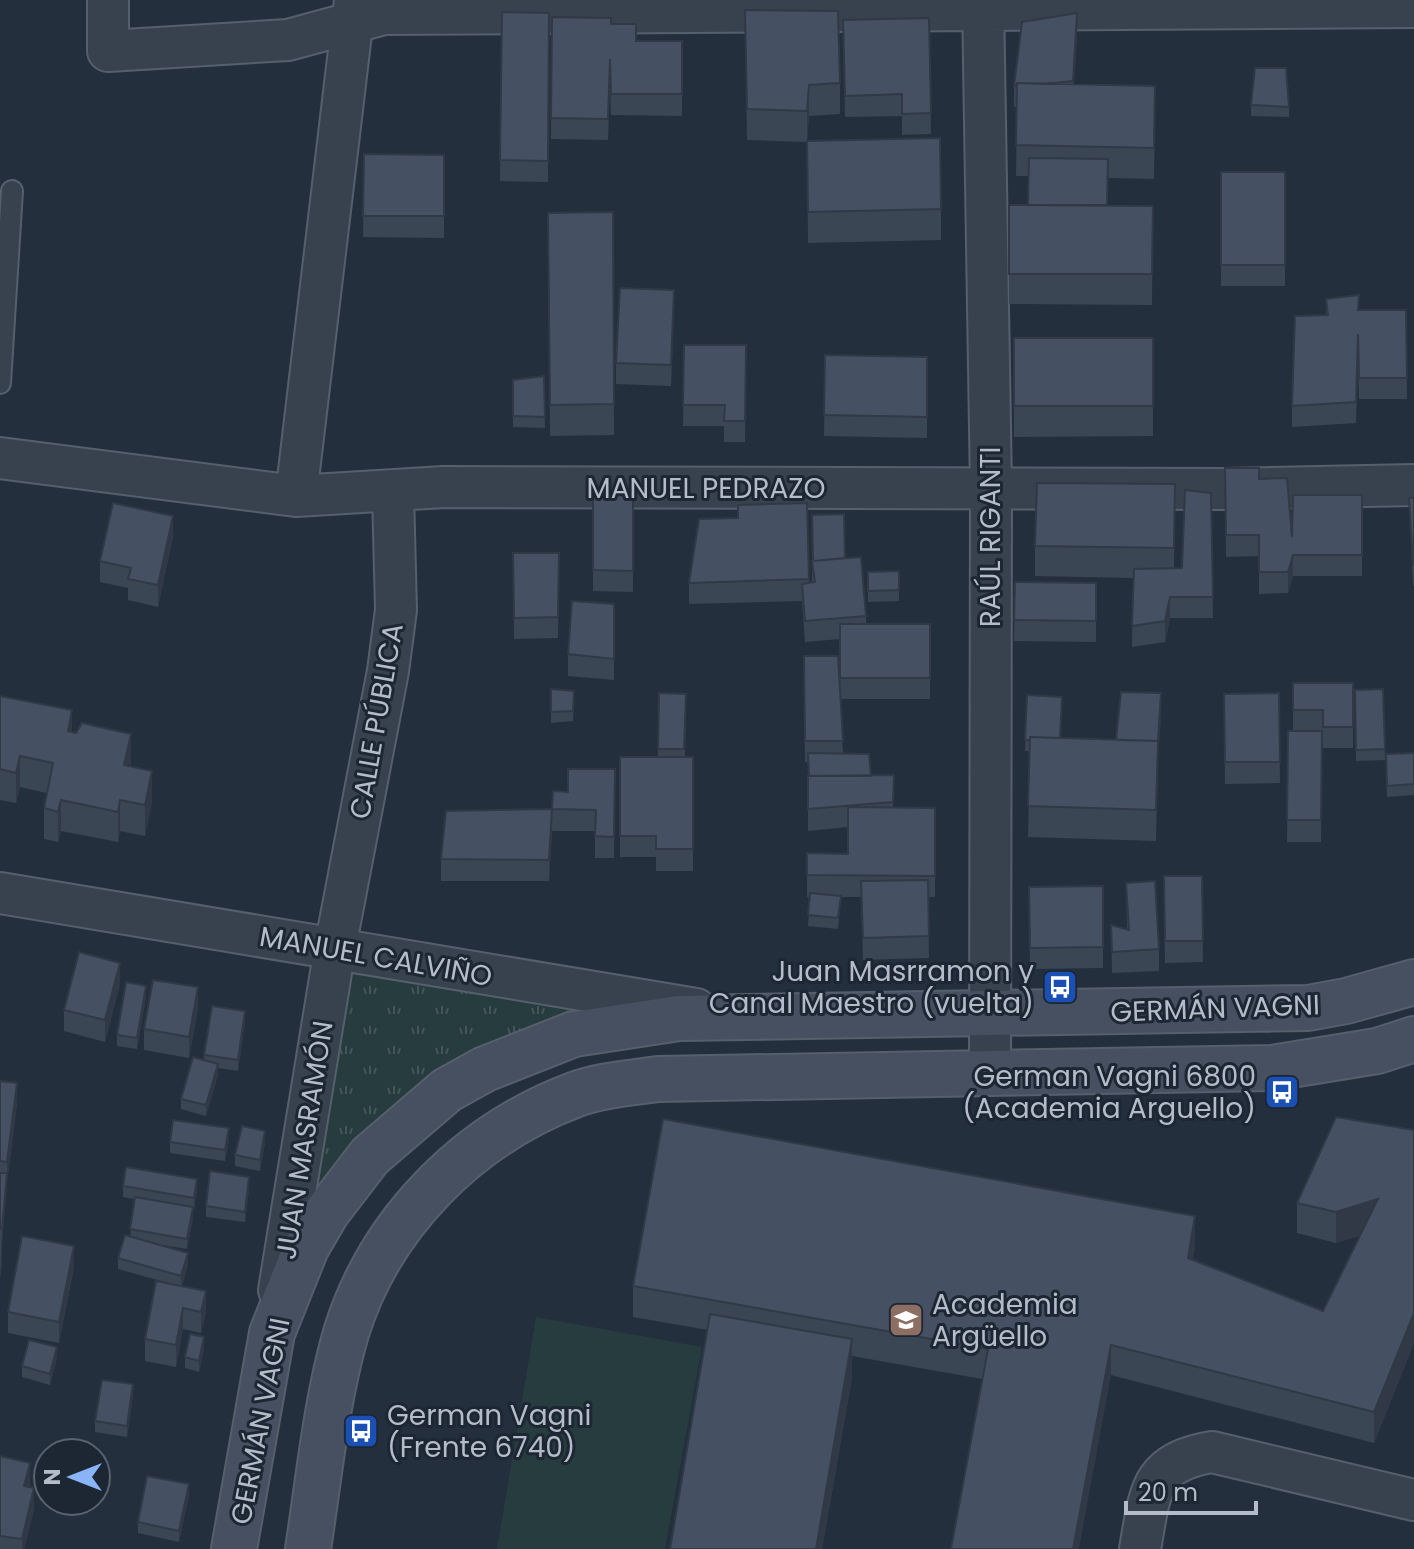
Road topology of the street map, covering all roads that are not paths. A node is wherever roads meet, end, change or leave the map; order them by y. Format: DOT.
graph roads {
  1 [pos="108,0"];
  2 [pos="983,4"];
  3 [pos="1414,7"];
  4 [pos="354,10"];
  5 [pos="12,191"];
  6 [pos="0,383"];
  7 [pos="0,458"];
  8 [pos="1414,485"];
  9 [pos="991,489"];
  10 [pos="393,493"];
  11 [pos="296,496"];
  12 [pos="0,893"];
  13 [pos="335,948"];
  14 [pos="1414,982"];
  15 [pos="992,1015"];
  16 [pos="751,1018"];
  17 [pos="1414,1039"];
  18 [pos="990,1074"];
  19 [pos="272,1333"];
  20 [pos="1414,1500"];
  21 [pos="234,1549"];
  22 [pos="308,1549"];
  23 [pos="1140,1549"];
  1 -- 4 [label="street"];
  2 -- 3 [label="street"];
  2 -- 4 [label="street"];
  2 -- 9 [label="street, RAÚL RIGANTI"];
  4 -- 11 [label="street"];
  5 -- 6 [label="lane"];
  7 -- 11 [label="street, MANUEL PEDRAZO"];
  8 -- 9 [label="street, MANUEL PEDRAZO"];
  9 -- 10 [label="street, MANUEL PEDRAZO"];
  9 -- 15 [label="street, RAÚL RIGANTI"];
  10 -- 11 [label="street, MANUEL PEDRAZO"];
  10 -- 13 [label="street, CALLE PÚBLICA"];
  12 -- 13 [label="street, MANUEL CALVIÑO"];
  13 -- 16 [label="street, MANUEL CALVIÑO"];
  13 -- 19 [label="street, JUAN MASRAMÓN"];
  14 -- 15 [label="main road, GERMÁN VAGNI"];
  15 -- 16 [label="main road, GERMÁN VAGNI"];
  15 -- 18 [label="street, RAÚL RIGANTI"];
  16 -- 19 [label="main road, GERMÁN VAGNI"];
  17 -- 18 [label="main road, GERMÁN VAGNI"];
  18 -- 22 [label="main road, GERMÁN VAGNI"];
  19 -- 21 [label="main road, GERMÁN VAGNI"];
  20 -- 23 [label="street"];
}
